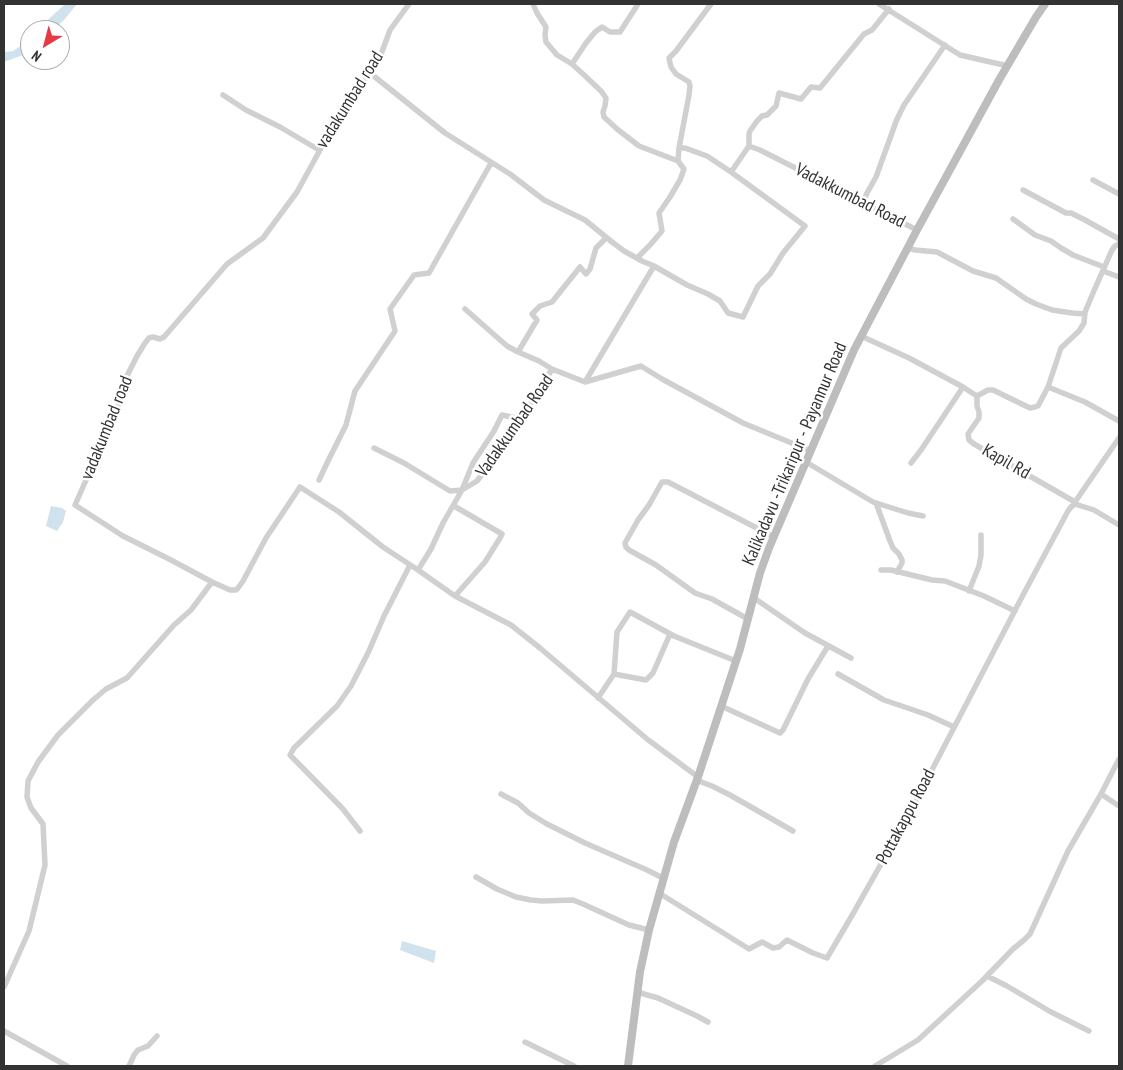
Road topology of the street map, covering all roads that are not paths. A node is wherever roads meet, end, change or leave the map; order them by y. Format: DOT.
graph roads {
  1 [pos="409,4"];
  2 [pos="533,4"];
  3 [pos="638,4"];
  4 [pos="711,4"];
  5 [pos="879,4"];
  6 [pos="1046,4"];
  7 [pos="889,10"];
  8 [pos="945,45"];
  9 [pos="572,64"];
  10 [pos="1008,66"];
  11 [pos="370,74"];
  12 [pos="223,95"];
  13 [pos="749,146"];
  14 [pos="679,148"];
  15 [pos="320,150"];
  16 [pos="678,161"];
  17 [pos="491,162"];
  18 [pos="731,172"];
  19 [pos="1093,180"];
  20 [pos="1023,190"];
  21 [pos="1119,194"];
  22 [pos="863,203"];
  23 [pos="1013,219"];
  24 [pos="917,230"];
  25 [pos="1119,239"];
  26 [pos="604,240"];
  27 [pos="1119,244"];
  28 [pos="908,248"];
  29 [pos="636,258"];
  30 [pos="654,266"];
  31 [pos="1104,269"];
  32 [pos="1119,277"];
  33 [pos="466,310"];
  34 [pos="1085,314"];
  35 [pos="862,336"];
  36 [pos="518,352"];
  37 [pos="552,369"];
  38 [pos="585,382"];
  39 [pos="963,387"];
  40 [pos="1048,387"];
  41 [pos="978,396"];
  42 [pos="520,419"];
  43 [pos="1119,421"];
  44 [pos="1119,438"];
  45 [pos="374,448"];
  46 [pos="811,451"];
  47 [pos="806,462"];
  48 [pos="911,463"];
  49 [pos="319,480"];
  50 [pos="462,490"];
  51 [pos="876,503"];
  52 [pos="1075,503"];
  53 [pos="454,506"];
  54 [pos="923,516"];
  55 [pos="1119,525"];
  56 [pos="981,535"];
  57 [pos="774,537"];
  58 [pos="410,565"];
  59 [pos="418,570"];
  60 [pos="881,570"];
  61 [pos="897,572"];
  62 [pos="212,582"];
  63 [pos="970,591"];
  64 [pos="455,596"];
  65 [pos="754,598"];
  66 [pos="1015,611"];
  67 [pos="748,620"];
  68 [pos="670,634"];
  69 [pos="828,646"];
  70 [pos="851,658"];
  71 [pos="736,660"];
  72 [pos="614,674"];
  73 [pos="838,674"];
  74 [pos="598,698"];
  75 [pos="721,706"];
  76 [pos="954,727"];
  77 [pos="1119,759"];
  78 [pos="697,778"];
  79 [pos="501,794"];
  80 [pos="1101,794"];
  81 [pos="1119,806"];
  82 [pos="360,831"];
  83 [pos="793,831"];
  84 [pos="476,877"];
  85 [pos="663,878"];
  86 [pos="659,893"];
  87 [pos="649,930"];
  88 [pos="988,976"];
  89 [pos="4,986"];
  90 [pos="637,992"];
  91 [pos="708,1022"];
  92 [pos="4,1031"];
  93 [pos="1089,1031"];
  94 [pos="157,1036"];
  95 [pos="525,1042"];
  96 [pos="58,1064"];
  97 [pos="67,1066"];
  98 [pos="129,1066"];
  99 [pos="574,1066"];
  100 [pos="628,1066"];
  101 [pos="875,1066"];
  1 -- 11 [label="street, vadakumbad road"];
  2 -- 9 [label="street"];
  3 -- 9 [label="street"];
  4 -- 14 [label="street"];
  5 -- 7 [label="street"];
  6 -- 10 [label="main road, Kalikadavu -Trikaripur - Payannur Road"];
  7 -- 8 [label="street"];
  7 -- 13 [label="street"];
  8 -- 10 [label="street"];
  8 -- 22 [label="street"];
  9 -- 16 [label="street"];
  10 -- 24 [label="main road, Kalikadavu -Trikaripur - Payannur Road"];
  11 -- 15 [label="street, vadakumbad road"];
  11 -- 17 [label="street"];
  12 -- 15 [label="street"];
  13 -- 18 [label="street"];
  13 -- 22 [label="street, Vadakkumbad Road"];
  14 -- 16 [label="street"];
  14 -- 18 [label="street"];
  15 -- 62 [label="street, vadakumbad road"];
  16 -- 29 [label="street"];
  17 -- 29 [label="street"];
  17 -- 49 [label="street"];
  18 -- 30 [label="street"];
  19 -- 21 [label="street"];
  20 -- 25 [label="street"];
  22 -- 24 [label="street, Vadakkumbad Road"];
  23 -- 31 [label="street"];
  24 -- 28 [label="main road, Kalikadavu -Trikaripur - Payannur Road"];
  26 -- 36 [label="street"];
  27 -- 31 [label="street"];
  28 -- 34 [label="street"];
  28 -- 35 [label="main road, Kalikadavu -Trikaripur - Payannur Road"];
  29 -- 30 [label="street"];
  30 -- 38 [label="street"];
  31 -- 32 [label="street"];
  31 -- 34 [label="street"];
  33 -- 36 [label="street"];
  34 -- 40 [label="street"];
  35 -- 39 [label="street"];
  35 -- 46 [label="main road, Kalikadavu -Trikaripur - Payannur Road"];
  36 -- 37 [label="street"];
  37 -- 38 [label="street, Vadakkumbad Road"];
  37 -- 42 [label="street, Vadakkumbad Road"];
  38 -- 46 [label="street"];
  39 -- 41 [label="street"];
  39 -- 48 [label="street"];
  40 -- 41 [label="street"];
  40 -- 43 [label="street"];
  41 -- 52 [label="street, Kapil Rd"];
  42 -- 50 [label="street, Vadakkumbad Road"];
  42 -- 50 [label="street"];
  44 -- 52 [label="street, Pottakappu Road"];
  45 -- 50 [label="street"];
  46 -- 47 [label="main road, Kalikadavu -Trikaripur - Payannur Road"];
  47 -- 51 [label="street"];
  47 -- 57 [label="main road, Kalikadavu -Trikaripur - Payannur Road"];
  50 -- 53 [label="street, Vadakkumbad Road"];
  51 -- 54 [label="street"];
  51 -- 61 [label="street"];
  52 -- 55 [label="street, Kapil Rd"];
  52 -- 66 [label="street, Pottakappu Road"];
  53 -- 59 [label="street, Vadakkumbad Road"];
  53 -- 64 [label="street"];
  56 -- 63 [label="street"];
  57 -- 65 [label="main road, Kalikadavu -Trikaripur - Payannur Road"];
  57 -- 67 [label="street"];
  58 -- 59 [label="street, vadakumbad road"];
  58 -- 62 [label="street, vadakumbad road"];
  58 -- 82 [label="street"];
  59 -- 64 [label="street"];
  60 -- 61 [label="street"];
  61 -- 63 [label="street"];
  62 -- 89 [label="street"];
  63 -- 66 [label="street"];
  64 -- 74 [label="street"];
  65 -- 67 [label="main road, Kalikadavu -Trikaripur - Payannur Road"];
  65 -- 69 [label="street"];
  66 -- 76 [label="street, Pottakappu Road"];
  67 -- 71 [label="main road, Kalikadavu -Trikaripur - Payannur Road"];
  68 -- 71 [label="street"];
  68 -- 72 [label="street"];
  68 -- 72 [label="street"];
  69 -- 70 [label="street"];
  69 -- 75 [label="street"];
  71 -- 75 [label="main road, Kalikadavu -Trikaripur - Payannur Road"];
  72 -- 74 [label="street"];
  73 -- 76 [label="street"];
  74 -- 78 [label="street"];
  75 -- 78 [label="main road, Kalikadavu -Trikaripur - Payannur Road"];
  76 -- 86 [label="street, Pottakappu Road"];
  77 -- 80 [label="street"];
  78 -- 83 [label="street"];
  78 -- 85 [label="main road, Kalikadavu -Trikaripur - Payannur Road"];
  79 -- 85 [label="street"];
  80 -- 81 [label="street"];
  80 -- 88 [label="street"];
  84 -- 87 [label="street"];
  85 -- 86 [label="main road, Kalikadavu -Trikaripur - Payannur Road"];
  86 -- 87 [label="main road, Kalikadavu -Trikaripur - Payannur Road"];
  87 -- 90 [label="main road, Kalikadavu -Trikaripur - Payannur Road"];
  88 -- 93 [label="street"];
  88 -- 101 [label="street"];
  90 -- 91 [label="street"];
  90 -- 100 [label="main road, Kalikadavu -Trikaripur - Payannur Road"];
  92 -- 96 [label="street"];
  94 -- 98 [label="street"];
  95 -- 99 [label="street"];
  96 -- 97 [label="street"];
}
